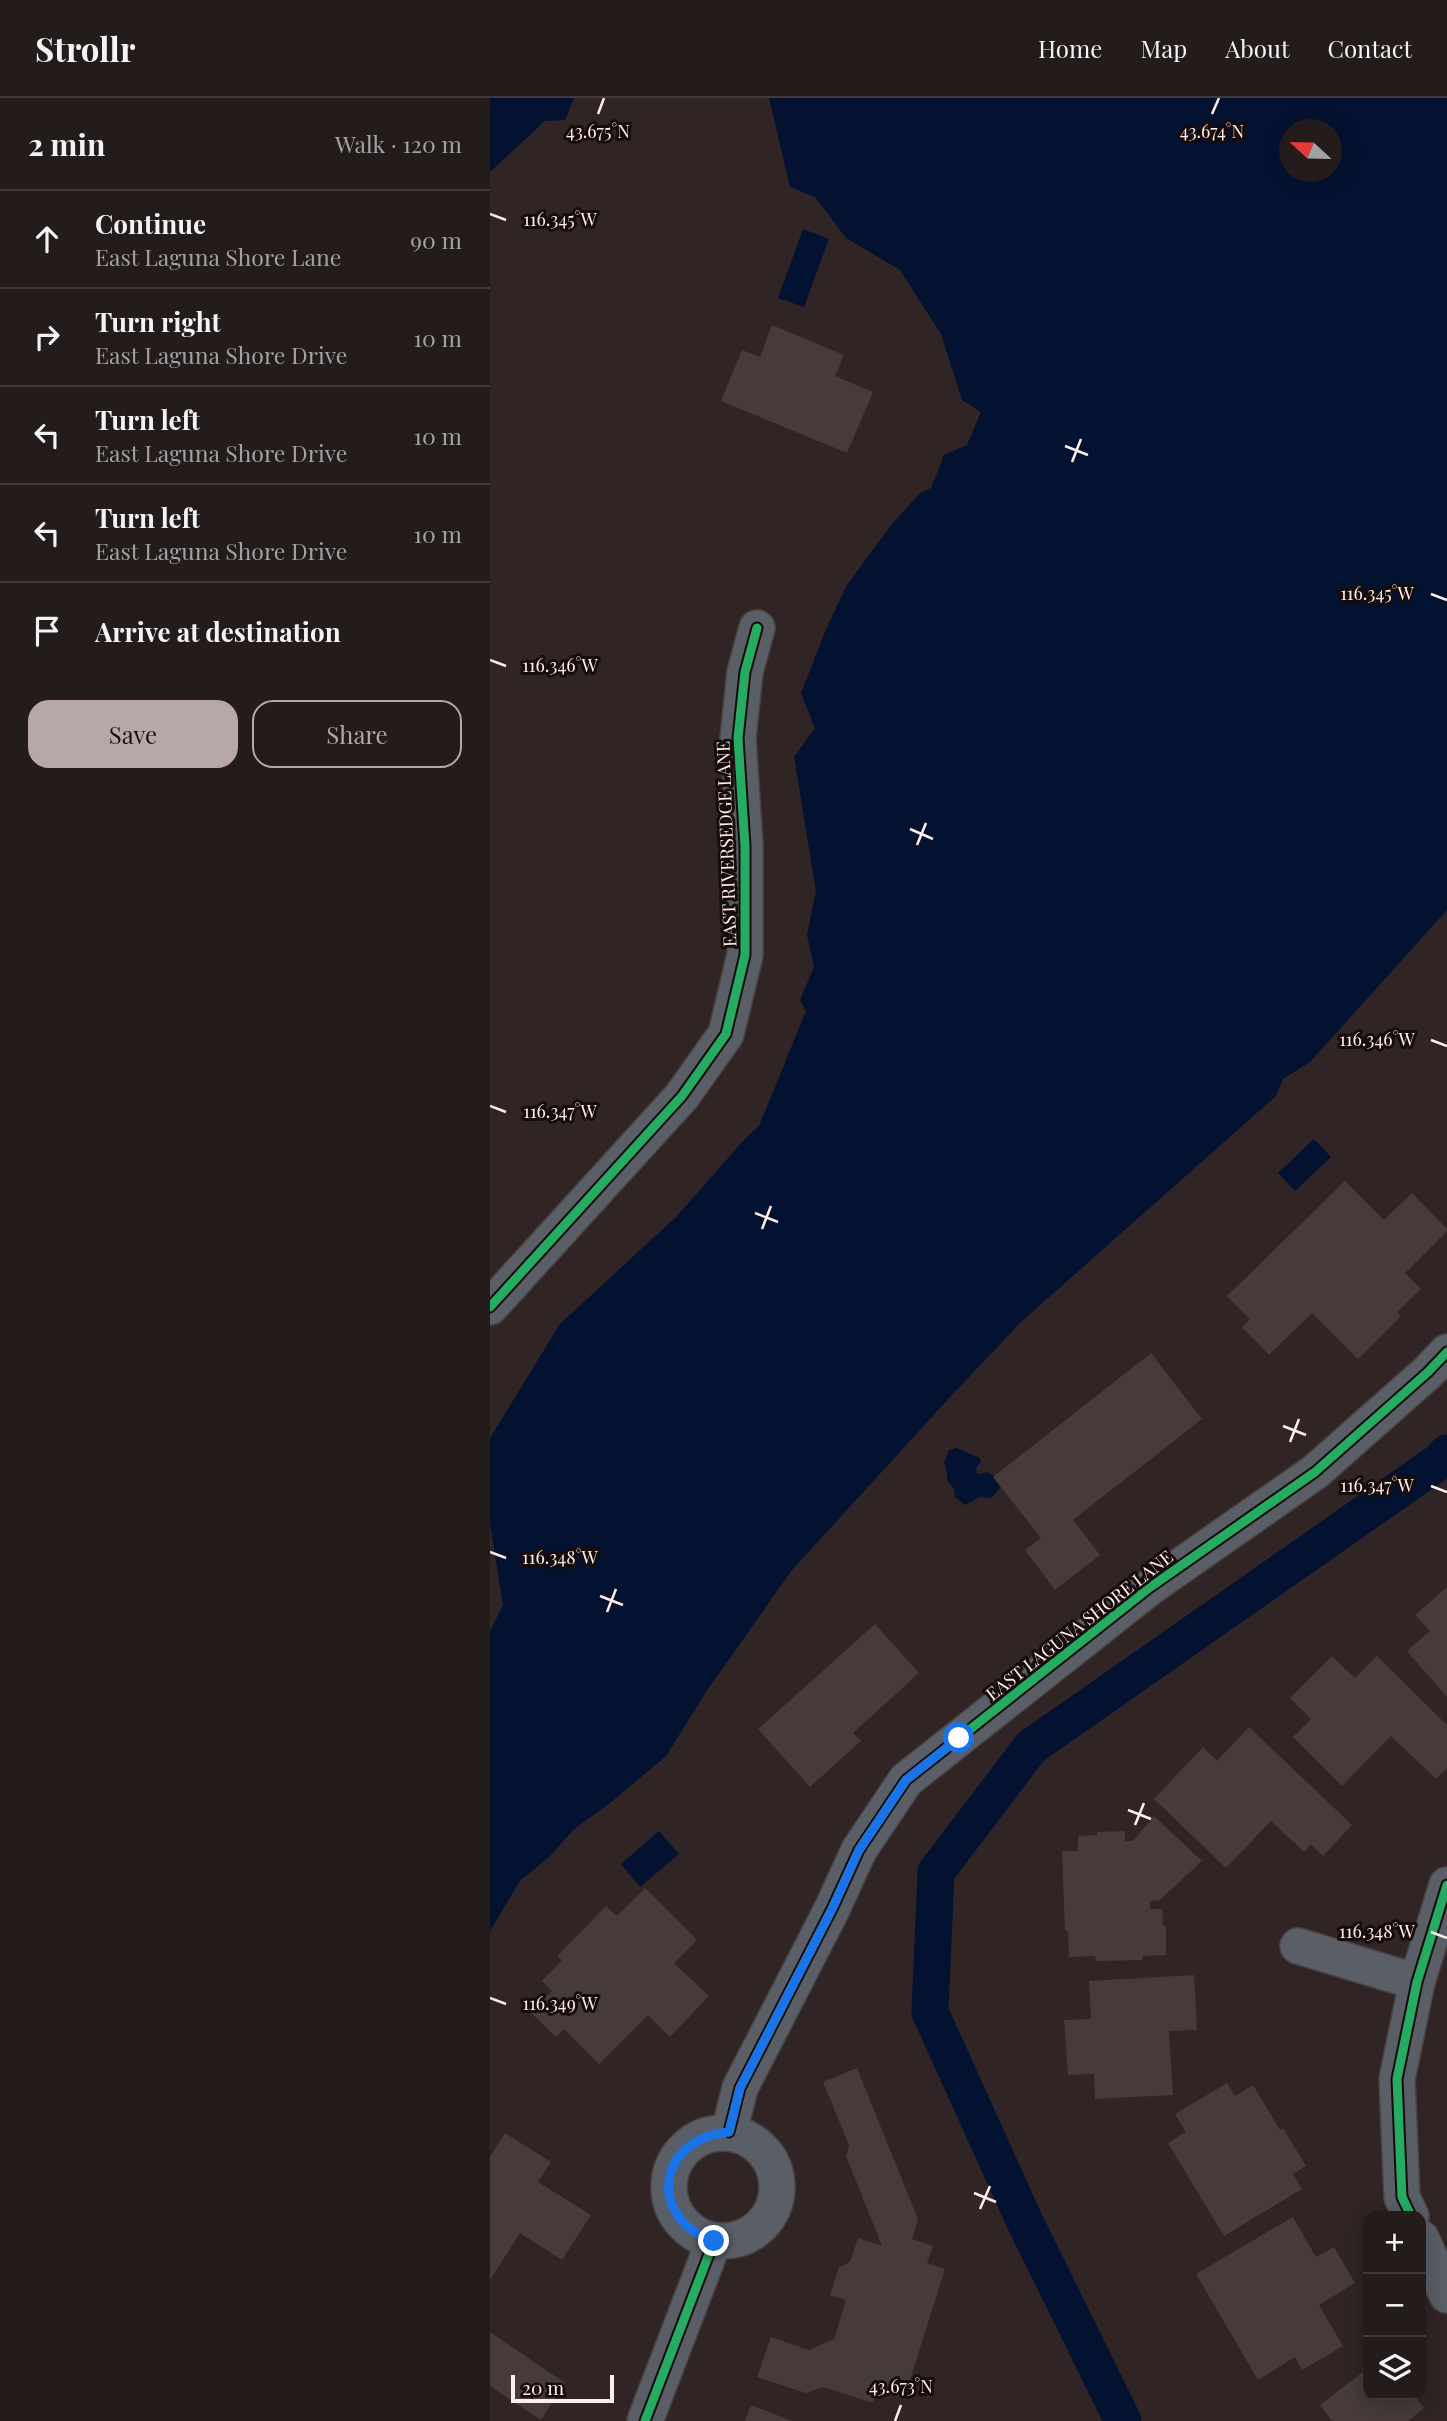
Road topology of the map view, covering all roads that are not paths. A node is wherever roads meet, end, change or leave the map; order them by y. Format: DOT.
graph roads {
  1 [pos="757,628"];
  2 [pos="490,1307"];
  3 [pos="1447,1352"];
  4 [pos="1447,1885"];
  5 [pos="1298,1946"];
  6 [pos="1417,1982"];
  7 [pos="729,2132"];
  8 [pos="1409,2211"];
  9 [pos="714,2241"];
  10 [pos="1426,2249"];
  11 [pos="1447,2295"];
  12 [pos="645,2421"];
  1 -- 2 [label="street, EAST RIVERSEDGE LANE"];
  3 -- 7 [label="street, EAST LAGUNA SHORE LANE"];
  4 -- 6 [label="street"];
  5 -- 6 [label="street"];
  6 -- 8 [label="street"];
  7 -- 9 [label="street"];
  7 -- 9 [label="street"];
  9 -- 12 [label="street"];
  10 -- 11 [label="street"];
}
